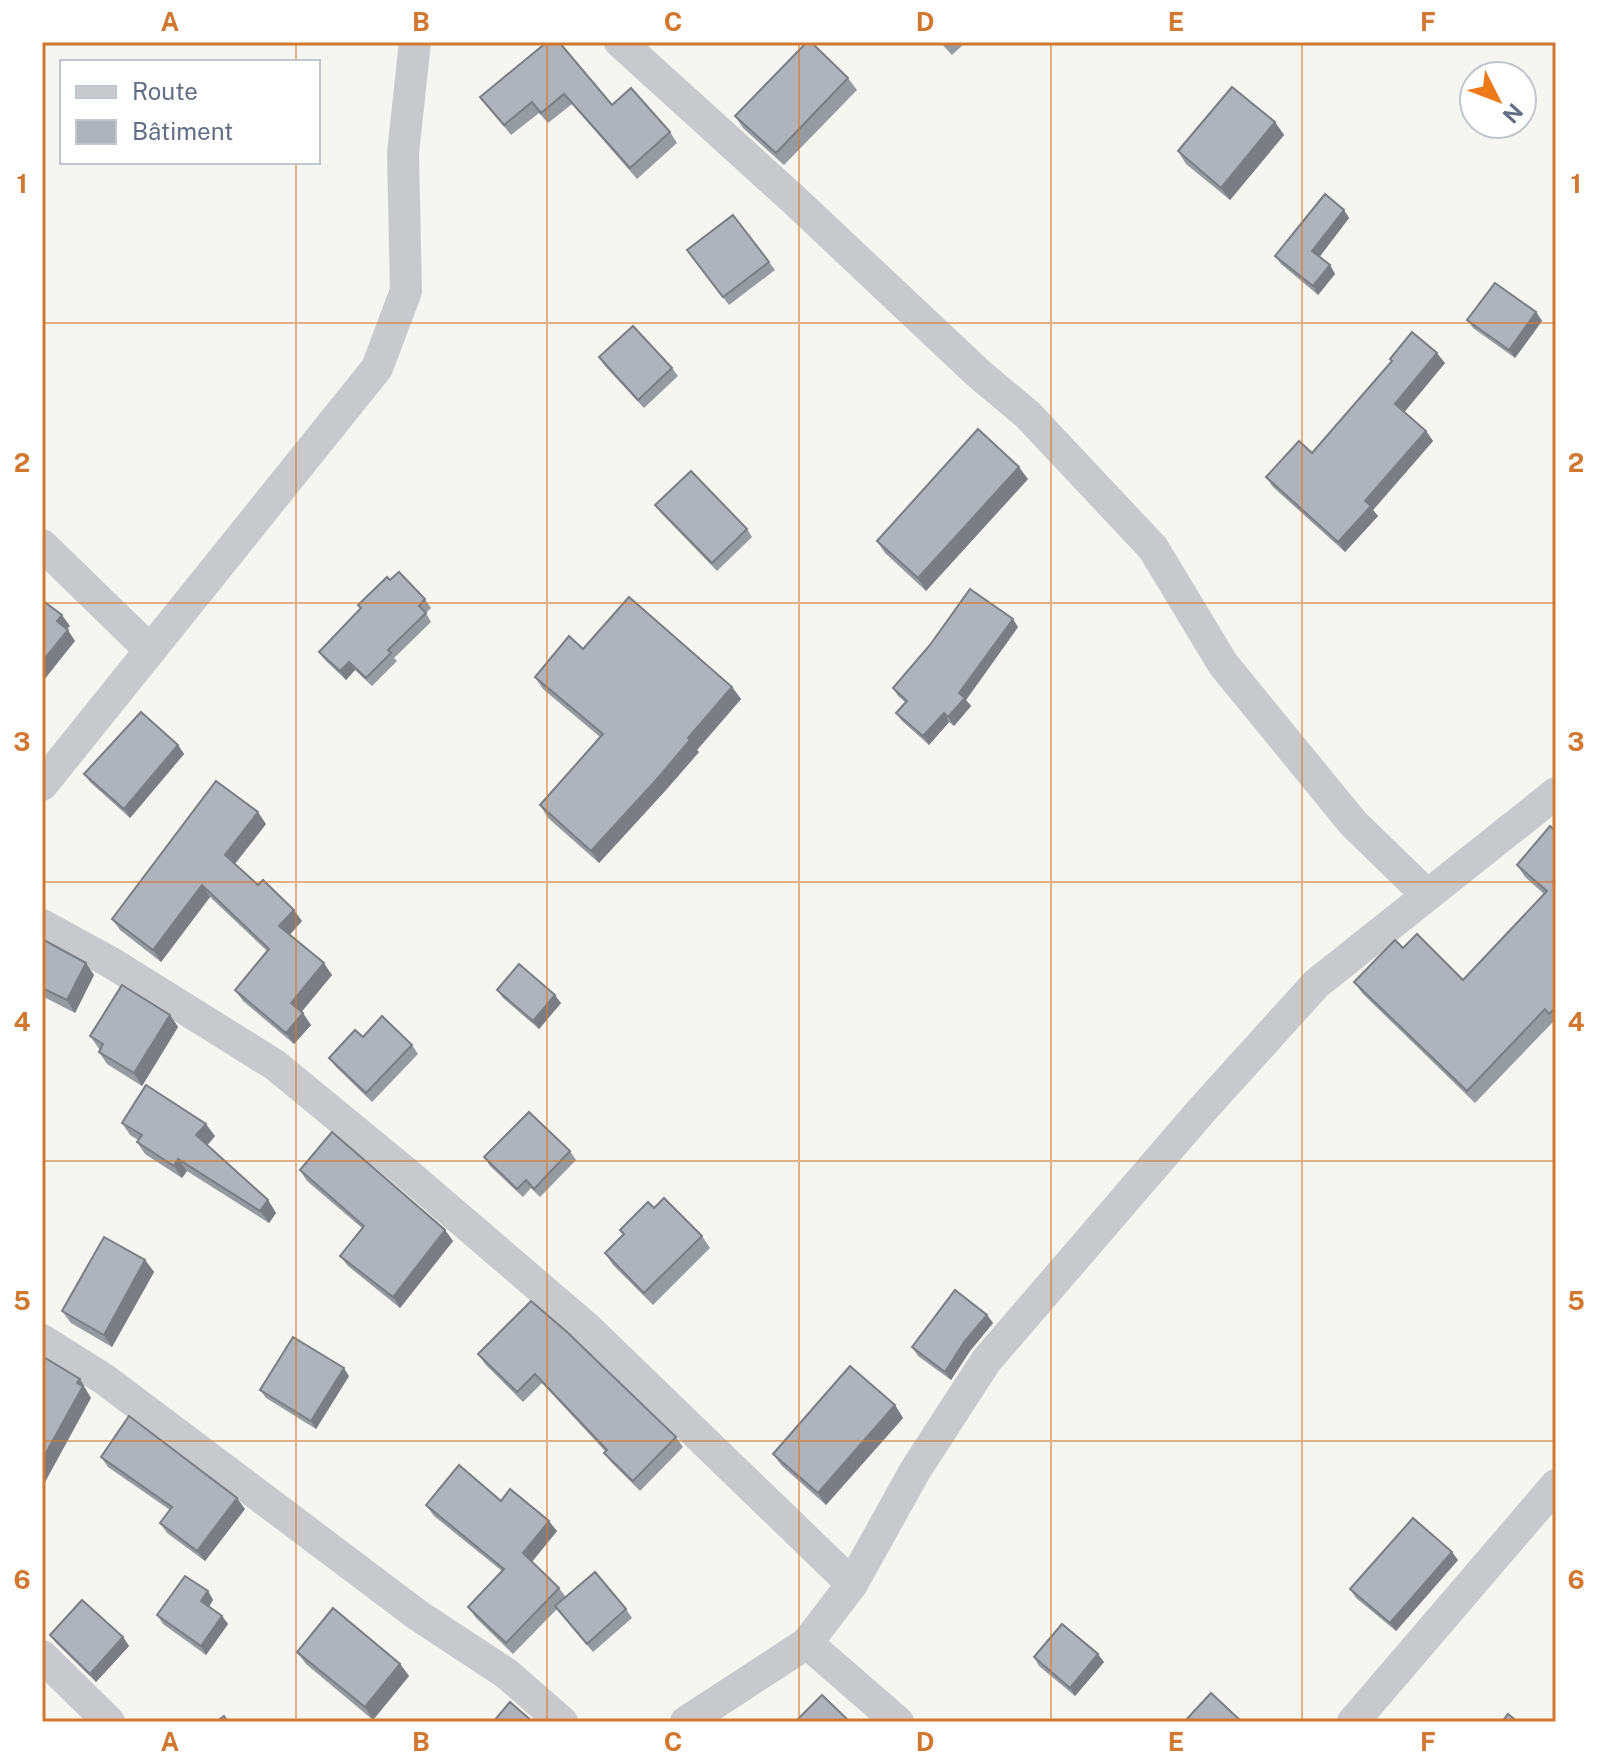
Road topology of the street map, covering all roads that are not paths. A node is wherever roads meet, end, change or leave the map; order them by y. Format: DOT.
graph roads {
  1 [pos="415,42"];
  2 [pos="620,42"];
  3 [pos="42,545"];
  4 [pos="150,650"];
  5 [pos="42,785"];
  6 [pos="1556,793"];
  7 [pos="1427,895"];
  8 [pos="42,925"];
  9 [pos="42,1340"];
  10 [pos="1556,1485"];
  11 [pos="852,1584"];
  12 [pos="807,1643"];
  13 [pos="42,1656"];
  14 [pos="109,1722"];
  15 [pos="562,1722"];
  16 [pos="686,1722"];
  17 [pos="898,1722"];
  18 [pos="1353,1722"];
  1 -- 4 [label="street"];
  2 -- 7 [label="street"];
  3 -- 4 [label="street"];
  4 -- 5 [label="street"];
  6 -- 7 [label="street"];
  7 -- 11 [label="street"];
  8 -- 11 [label="street"];
  9 -- 15 [label="street"];
  10 -- 18 [label="street"];
  11 -- 12 [label="street"];
  12 -- 16 [label="street"];
  12 -- 17 [label="street"];
  13 -- 14 [label="street"];
}
